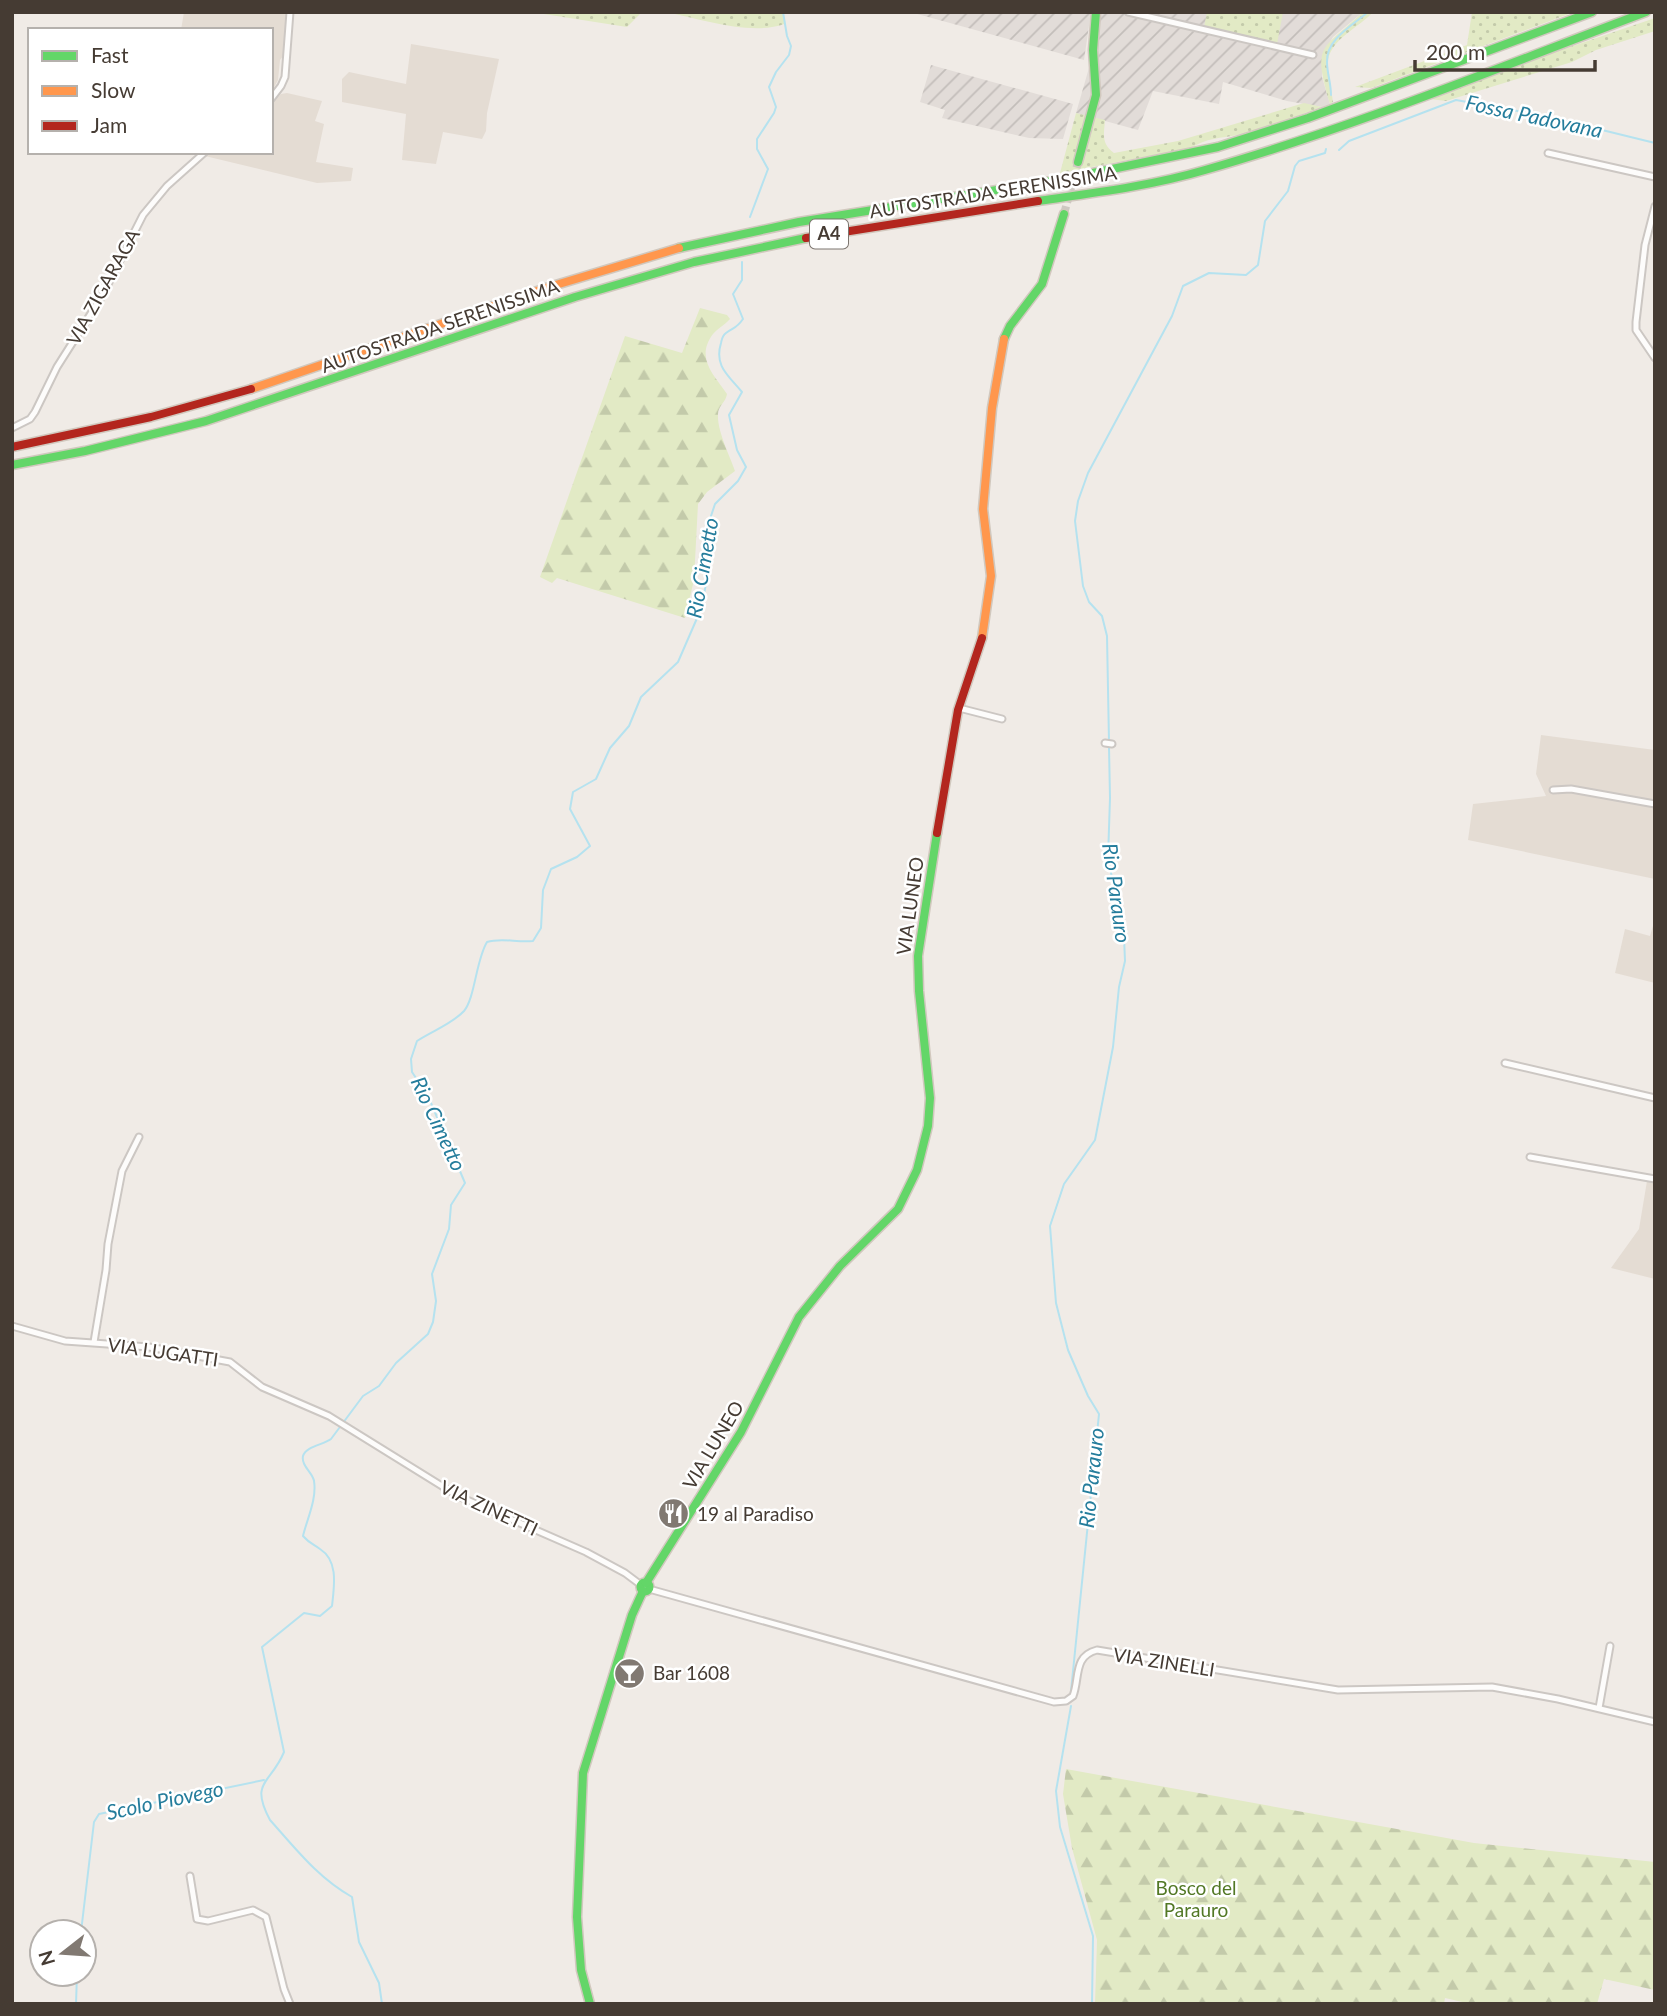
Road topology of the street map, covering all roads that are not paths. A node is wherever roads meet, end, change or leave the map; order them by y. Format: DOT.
graph roads {
  1 [pos="290,12"];
  2 [pos="1096,12"];
  3 [pos="1128,12"];
  4 [pos="1592,12"];
  5 [pos="1646,12"];
  6 [pos="1313,55"];
  7 [pos="273,97"];
  8 [pos="1548,153"];
  9 [pos="203,154"];
  10 [pos="1078,162"];
  11 [pos="1655,177"];
  12 [pos="1655,206"];
  13 [pos="1064,214"];
  14 [pos="1645,245"];
  15 [pos="1655,247"];
  16 [pos="1655,358"];
  17 [pos="12,428"];
  18 [pos="12,447"];
  19 [pos="12,465"];
  20 [pos="958,708"];
  21 [pos="1002,719"];
  22 [pos="1553,790"];
  23 [pos="1655,804"];
  24 [pos="1505,1063"];
  25 [pos="1655,1098"];
  26 [pos="139,1138"];
  27 [pos="1530,1157"];
  28 [pos="1655,1179"];
  29 [pos="12,1326"];
  30 [pos="94,1342"];
  31 [pos="341,1423"];
  32 [pos="645,1587"];
  33 [pos="1610,1646"];
  34 [pos="1599,1708"];
  35 [pos="1655,1722"];
  36 [pos="190,1876"];
  37 [pos="290,2004"];
  38 [pos="590,2004"];
  1 -- 7 [label="street"];
  2 -- 10 [label="main road"];
  3 -- 6 [label="street"];
  4 -- 18 [label="main road, AUTOSTRADA SERENISSIMA / A4"];
  5 -- 19 [label="main road, AUTOSTRADA SERENISSIMA / A4"];
  8 -- 11 [label="street"];
  9 -- 17 [label="street, VIA ZIGARAGA"];
  12 -- 14 [label="street"];
  13 -- 20 [label="main road, VIA LUNEO"];
  14 -- 15 [label="street"];
  14 -- 16 [label="street"];
  20 -- 21 [label="street"];
  20 -- 32 [label="main road, VIA LUNEO"];
  22 -- 23 [label="street"];
  24 -- 25 [label="street"];
  26 -- 30 [label="street"];
  27 -- 28 [label="street"];
  29 -- 30 [label="street, VIA LUGATTI"];
  30 -- 31 [label="street, VIA LUGATTI"];
  31 -- 32 [label="street, VIA ZINETTI"];
  32 -- 34 [label="street, VIA ZINELLI"];
  32 -- 38 [label="main road, VIA LUNEO"];
  33 -- 34 [label="street"];
  34 -- 35 [label="street, VIA ZINELLI"];
  36 -- 37 [label="street"];
}
